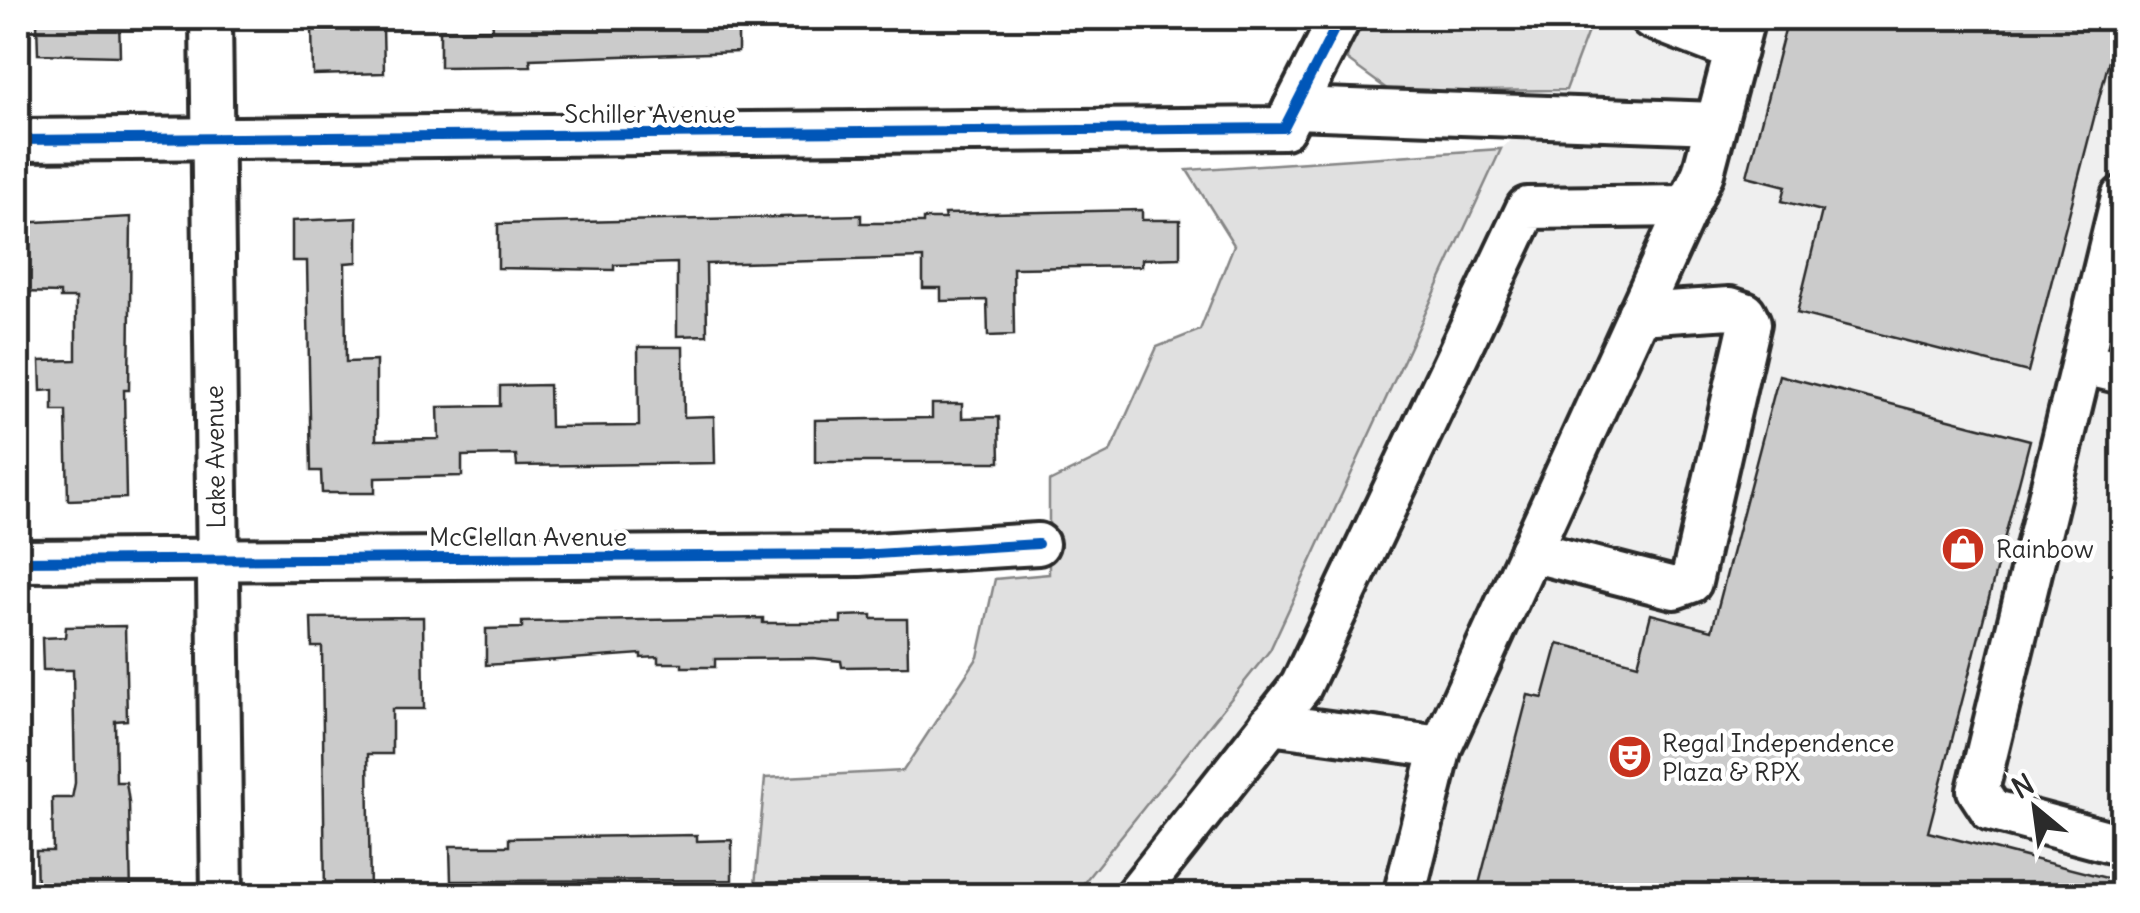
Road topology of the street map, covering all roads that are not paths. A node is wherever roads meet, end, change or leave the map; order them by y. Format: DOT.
graph roads {
  1 [pos="210,18"];
  2 [pos="1340,18"];
  3 [pos="1651,18"];
  4 [pos="1740,34"];
  5 [pos="1289,118"];
  6 [pos="1716,123"];
  7 [pos="212,138"];
  8 [pos="18,140"];
  9 [pos="2122,197"];
  10 [pos="1688,206"];
  11 [pos="1638,314"];
  12 [pos="2084,364"];
  13 [pos="2122,373"];
  14 [pos="1038,544"];
  15 [pos="1530,551"];
  16 [pos="216,558"];
  17 [pos="18,561"];
  18 [pos="1270,724"];
  19 [pos="1440,747"];
  20 [pos="2122,845"];
  21 [pos="222,896"];
  22 [pos="1135,896"];
  23 [pos="1404,896"];
  1 -- 7 [label="street, Lake Avenue"];
  2 -- 5 [label="street"];
  3 -- 4 [label="street"];
  4 -- 6 [label="street"];
  5 -- 6 [label="street, Schiller Avenue"];
  5 -- 7 [label="street, Schiller Avenue"];
  6 -- 10 [label="street"];
  7 -- 8 [label="street, Schiller Avenue"];
  7 -- 16 [label="street, Lake Avenue"];
  9 -- 12 [label="street"];
  10 -- 11 [label="street"];
  10 -- 18 [label="street"];
  11 -- 15 [label="street"];
  11 -- 15 [label="street"];
  12 -- 13 [label="street"];
  12 -- 20 [label="street"];
  14 -- 16 [label="street, McClellan Avenue"];
  15 -- 19 [label="street"];
  16 -- 17 [label="street, McClellan Avenue"];
  16 -- 21 [label="street, Lake Avenue"];
  18 -- 19 [label="street"];
  18 -- 22 [label="street"];
  19 -- 23 [label="street"];
}
